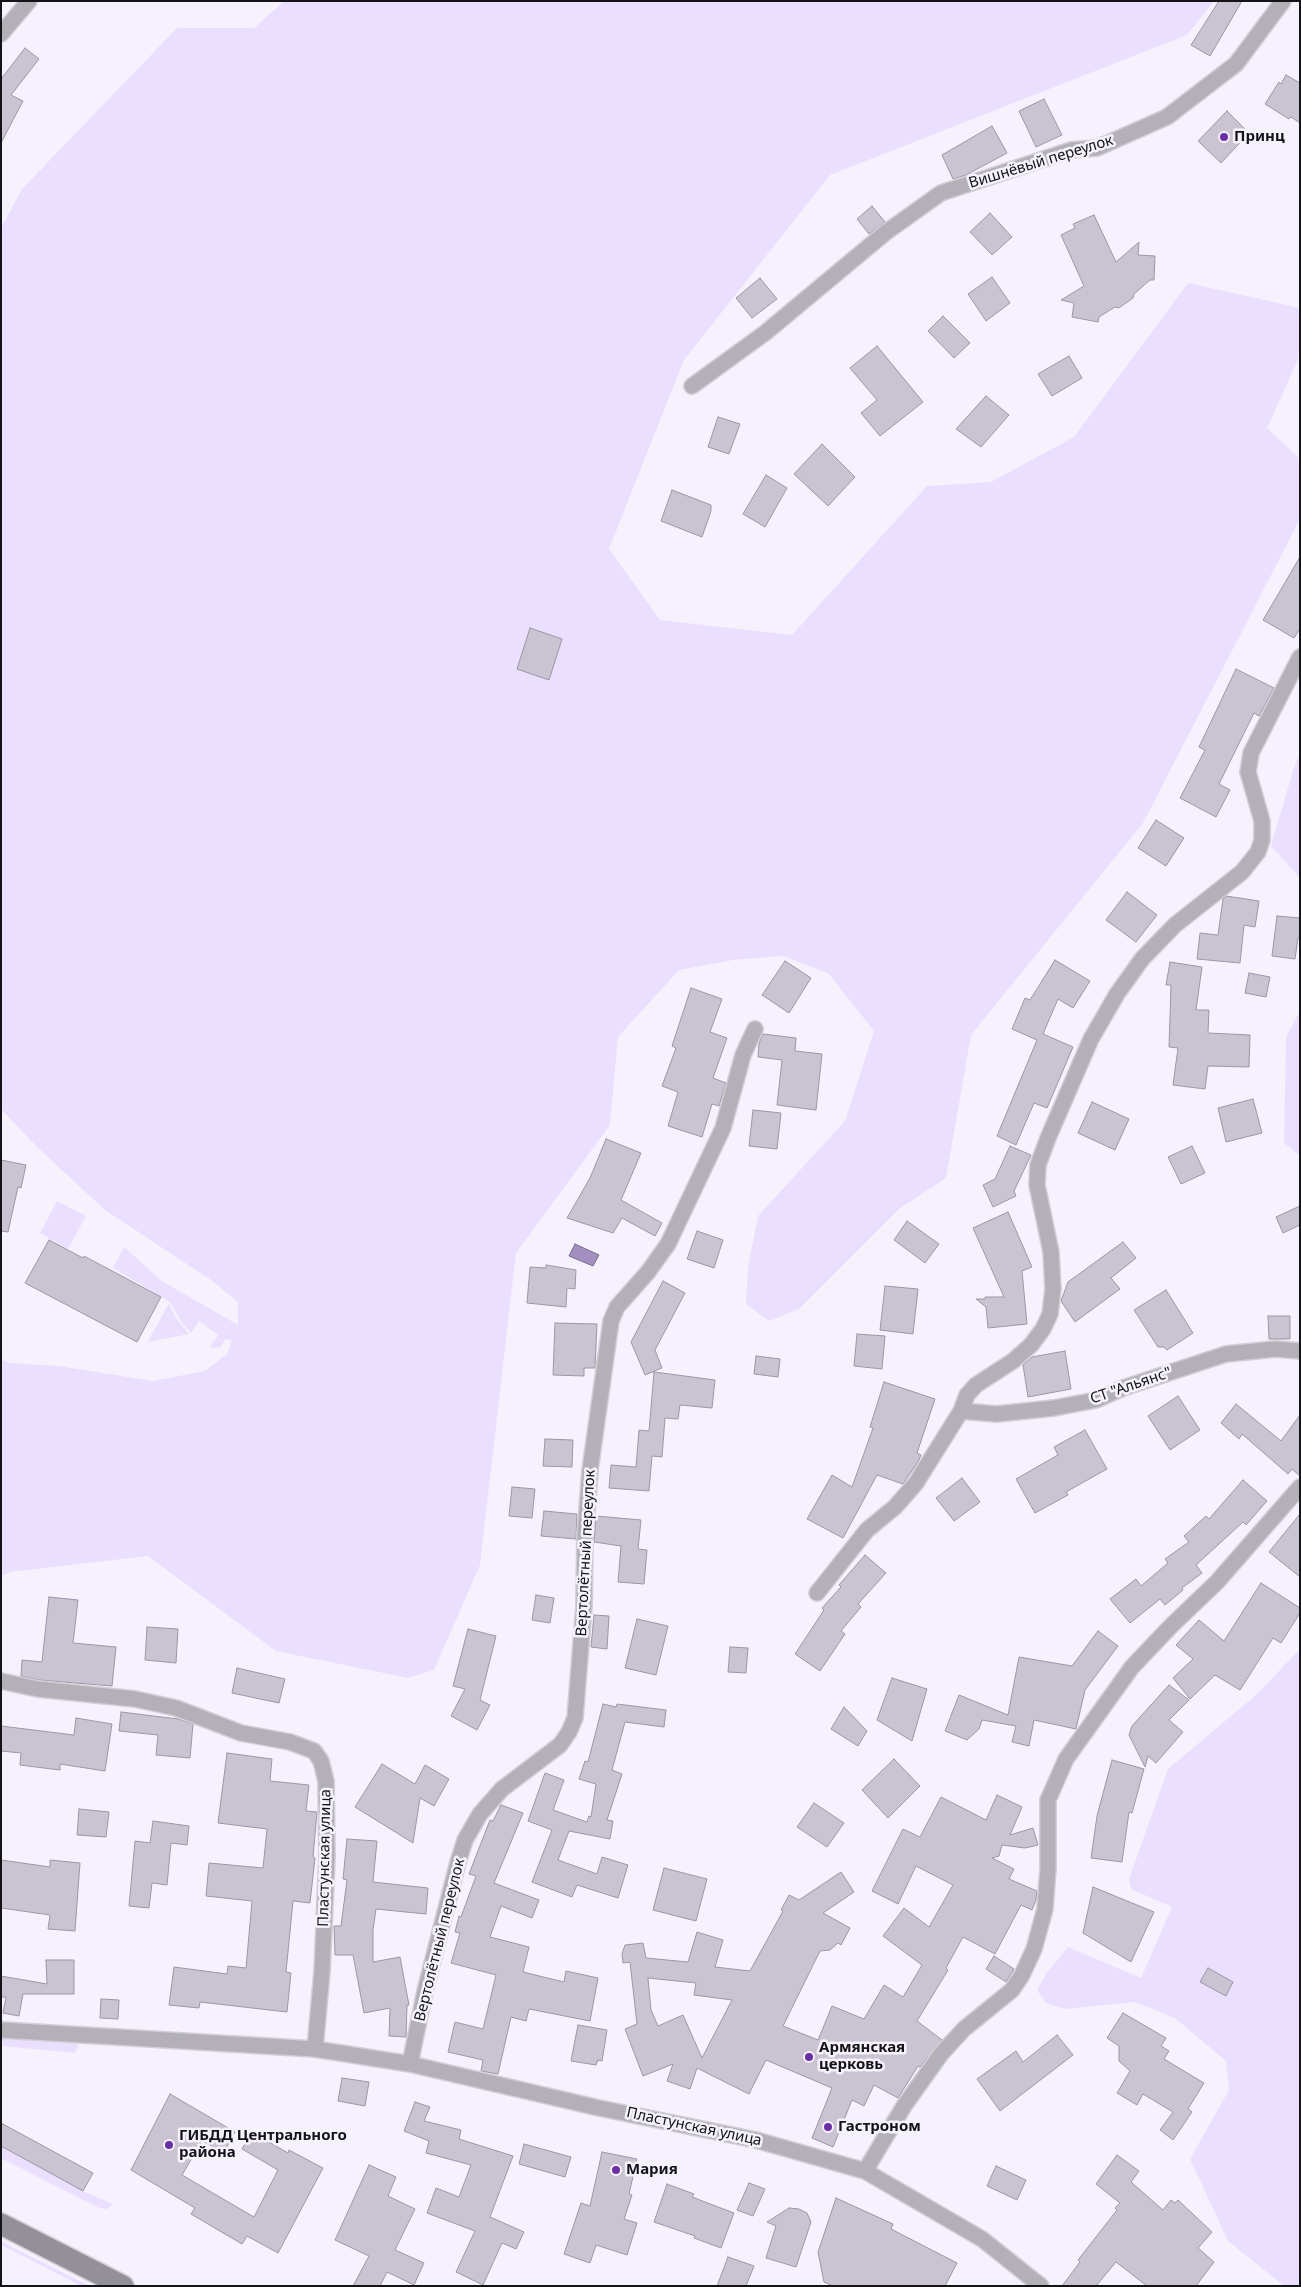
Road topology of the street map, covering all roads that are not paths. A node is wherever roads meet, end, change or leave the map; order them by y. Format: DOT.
graph roads {
  1 [pos="28,1"];
  2 [pos="1283,1"];
  3 [pos="1,34"];
  4 [pos="692,386"];
  5 [pos="1300,657"];
  6 [pos="755,1029"];
  7 [pos="1300,1350"];
  8 [pos="961,1411"];
  9 [pos="1300,1487"];
  10 [pos="817,1593"];
  11 [pos="1,1681"];
  12 [pos="1,2030"];
  13 [pos="315,2049"];
  14 [pos="410,2064"];
  15 [pos="865,2171"];
  16 [pos="1,2224"];
  17 [pos="123,2286"];
  18 [pos="1040,2286"];
  1 -- 3 [label="street"];
  2 -- 4 [label="street, Вишнёвый переулок"];
  5 -- 8 [label="street"];
  6 -- 14 [label="street, Вертолётный переулок"];
  7 -- 8 [label="street, СТ \"Альянс\""];
  8 -- 10 [label="street"];
  9 -- 15 [label="street"];
  11 -- 13 [label="street, Пластунская улица"];
  12 -- 13 [label="street, Пластунская улица"];
  13 -- 14 [label="street, Пластунская улица"];
  14 -- 15 [label="street, Пластунская улица"];
  15 -- 18 [label="street, Пластунская улица"];
  16 -- 17 [label="main road"];
}
